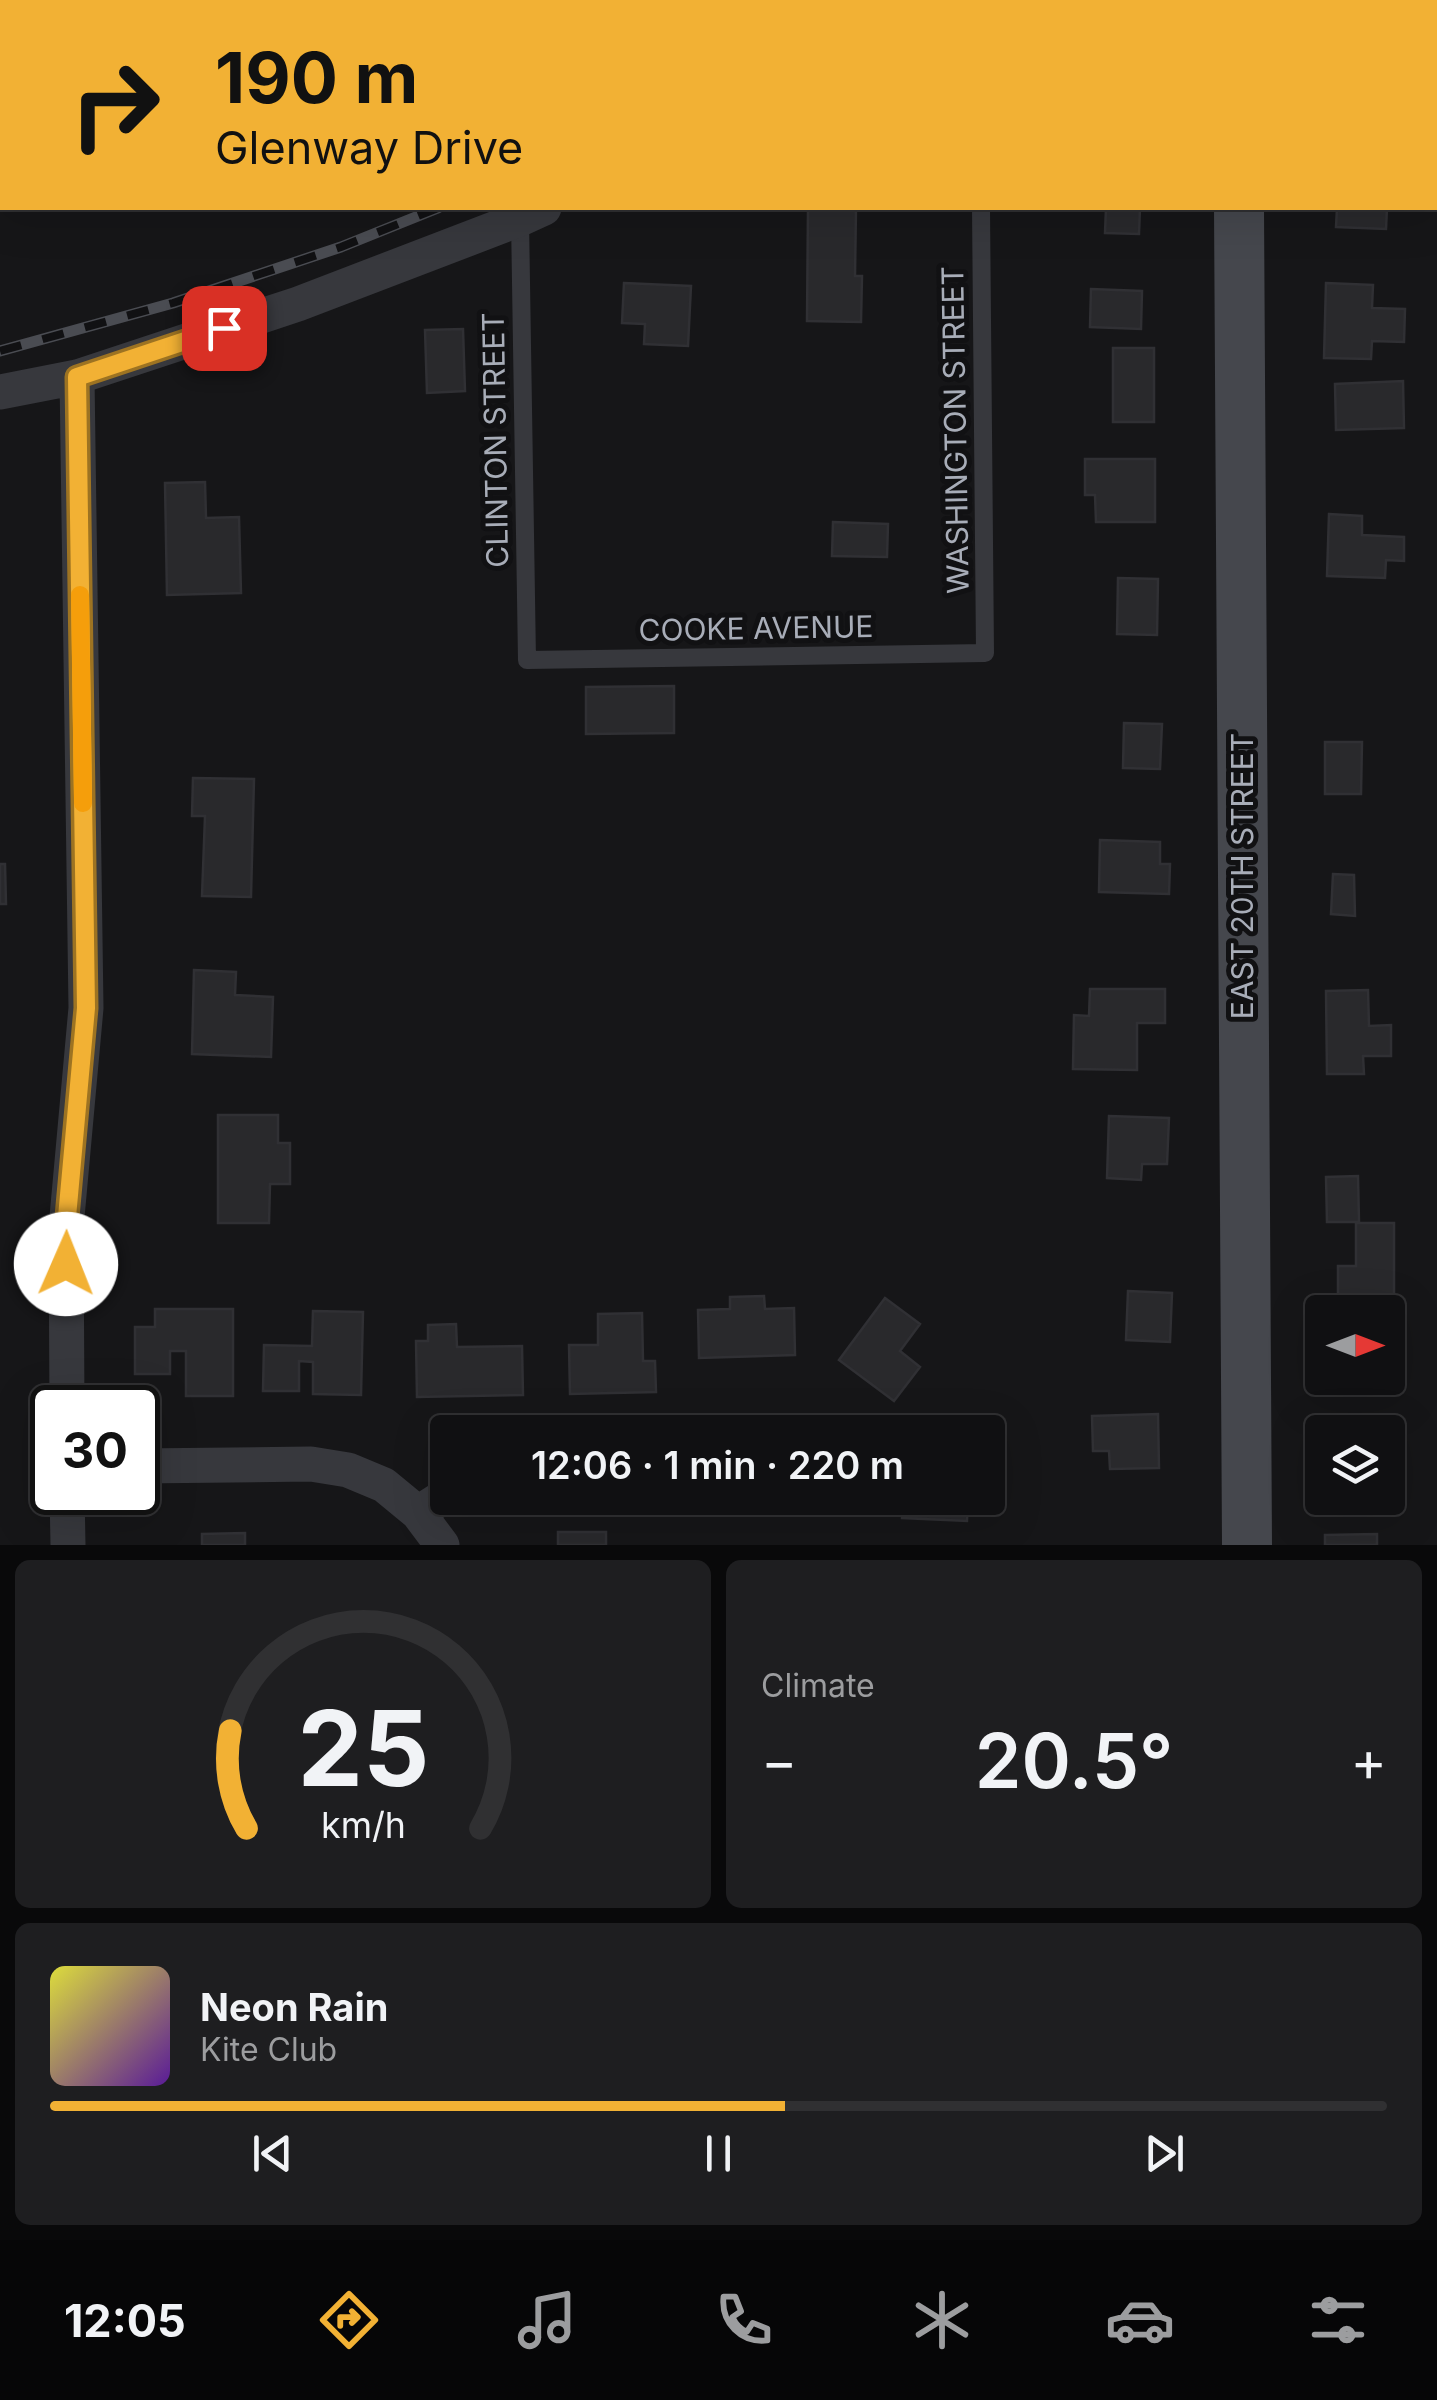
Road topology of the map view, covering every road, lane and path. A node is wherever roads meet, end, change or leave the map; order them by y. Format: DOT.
graph roads {
  1 [pos="981,210"];
  2 [pos="1238,210"];
  3 [pos="532,213"];
  4 [pos="77,377"];
  5 [pos="0,392"];
  6 [pos="986,652"];
  7 [pos="527,660"];
  8 [pos="66,1385"];
  9 [pos="160,1466"];
  10 [pos="430,1502"];
  11 [pos="67,1515"];
  12 [pos="436,1515"];
  13 [pos="68,1545"];
  14 [pos="442,1545"];
  15 [pos="1246,1545"];
  1 -- 6 [label="lane, WASHINGTON STREET"];
  2 -- 15 [label="street, EAST 20TH STREET"];
  3 -- 4 [label="street"];
  3 -- 7 [label="lane, CLINTON STREET"];
  4 -- 5 [label="street"];
  4 -- 8 [label="street"];
  6 -- 7 [label="lane, COOKE AVENUE"];
  9 -- 10 [label="street"];
  11 -- 13 [label="street"];
  12 -- 14 [label="street"];
}
